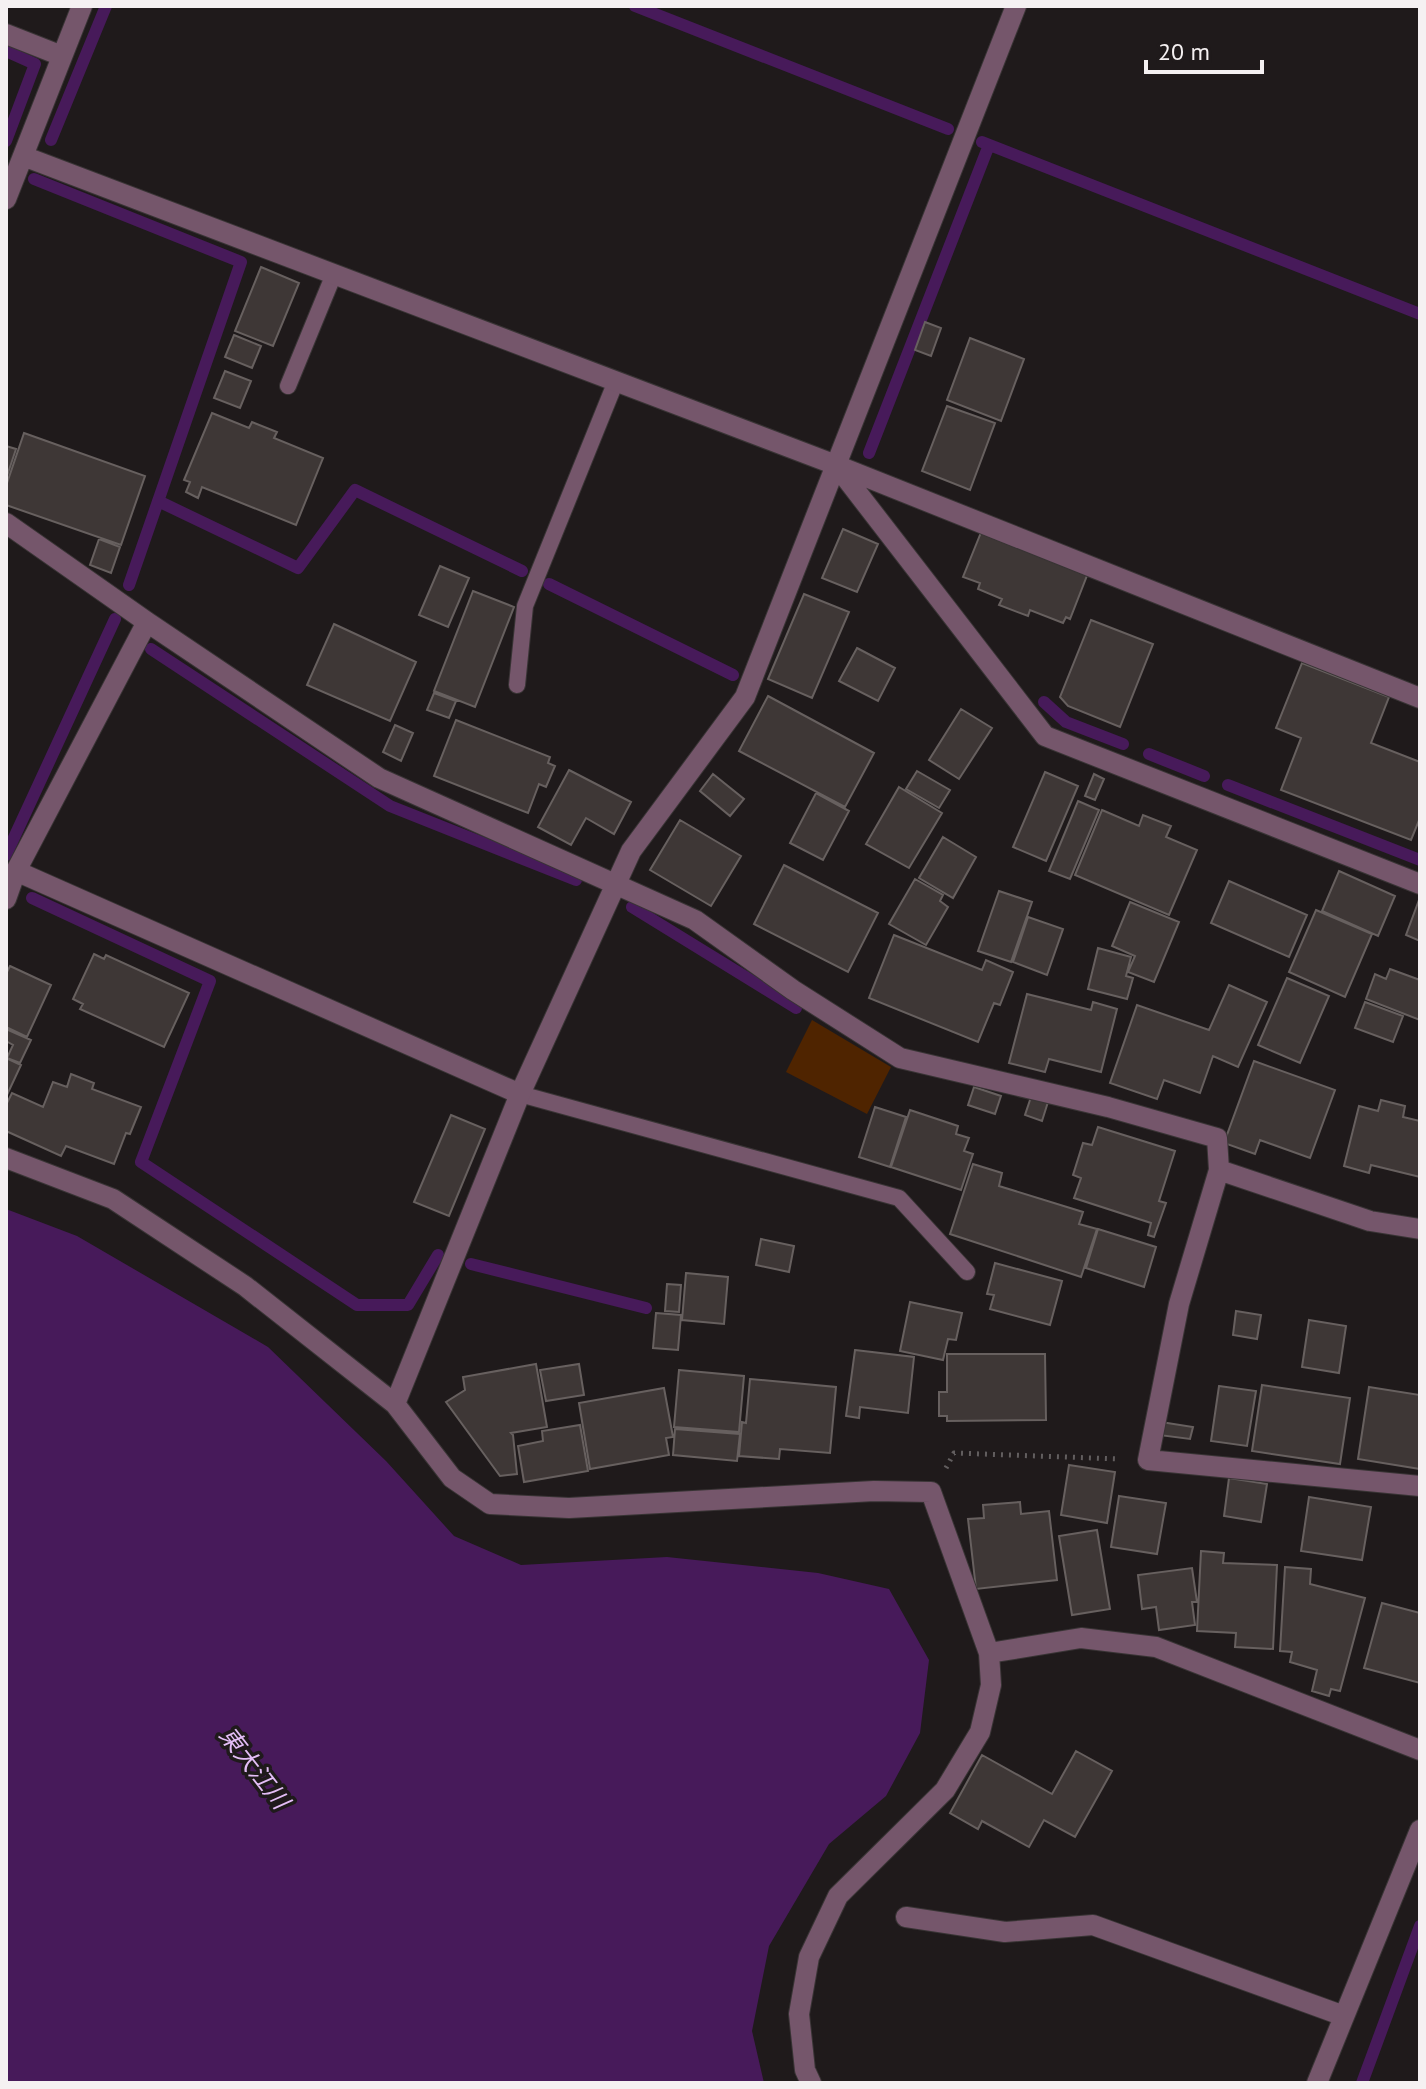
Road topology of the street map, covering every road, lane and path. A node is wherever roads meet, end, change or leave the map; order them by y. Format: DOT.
graph roads {
  1 [pos="82,6"];
  2 [pos="1016,6"];
  3 [pos="6,34"];
  4 [pos="62,56"];
  5 [pos="23,156"];
  6 [pos="6,199"];
  7 [pos="334,274"];
  8 [pos="616,381"];
  9 [pos="288,386"];
  10 [pos="836,465"];
  11 [pos="6,523"];
  12 [pos="147,622"];
  13 [pos="517,685"];
  14 [pos="1420,698"];
  15 [pos="16,871"];
  16 [pos="617,884"];
  17 [pos="1420,884"];
  18 [pos="6,899"];
  19 [pos="520,1094"];
  20 [pos="6,1158"];
  21 [pos="1219,1170"];
  22 [pos="1420,1229"];
  23 [pos="967,1272"];
  24 [pos="395,1404"];
  25 [pos="1148,1460"];
  26 [pos="1420,1486"];
  27 [pos="931,1492"];
  28 [pos="989,1653"];
  29 [pos="1420,1750"];
  30 [pos="1420,1830"];
  31 [pos="906,1917"];
  32 [pos="1344,2016"];
  33 [pos="811,2083"];
  34 [pos="1317,2083"];
  1 -- 4 [label="street"];
  2 -- 10 [label="street"];
  3 -- 4 [label="street"];
  4 -- 5 [label="street"];
  5 -- 6 [label="street"];
  5 -- 7 [label="street"];
  7 -- 8 [label="street"];
  7 -- 9 [label="lane"];
  8 -- 10 [label="street"];
  8 -- 13 [label="lane"];
  10 -- 14 [label="street"];
  10 -- 16 [label="street"];
  10 -- 17 [label="street"];
  11 -- 12 [label="street"];
  12 -- 15 [label="street"];
  12 -- 16 [label="street"];
  15 -- 18 [label="street"];
  15 -- 19 [label="street"];
  16 -- 19 [label="street"];
  16 -- 21 [label="street"];
  19 -- 23 [label="lane"];
  19 -- 24 [label="street"];
  20 -- 24 [label="street"];
  21 -- 22 [label="street"];
  21 -- 25 [label="street"];
  24 -- 27 [label="street"];
  25 -- 26 [label="street"];
  25 -- 27 [label="path"];
  27 -- 28 [label="street"];
  28 -- 29 [label="street"];
  28 -- 33 [label="street"];
  30 -- 32 [label="street"];
  31 -- 32 [label="street"];
  32 -- 34 [label="street"];
}
